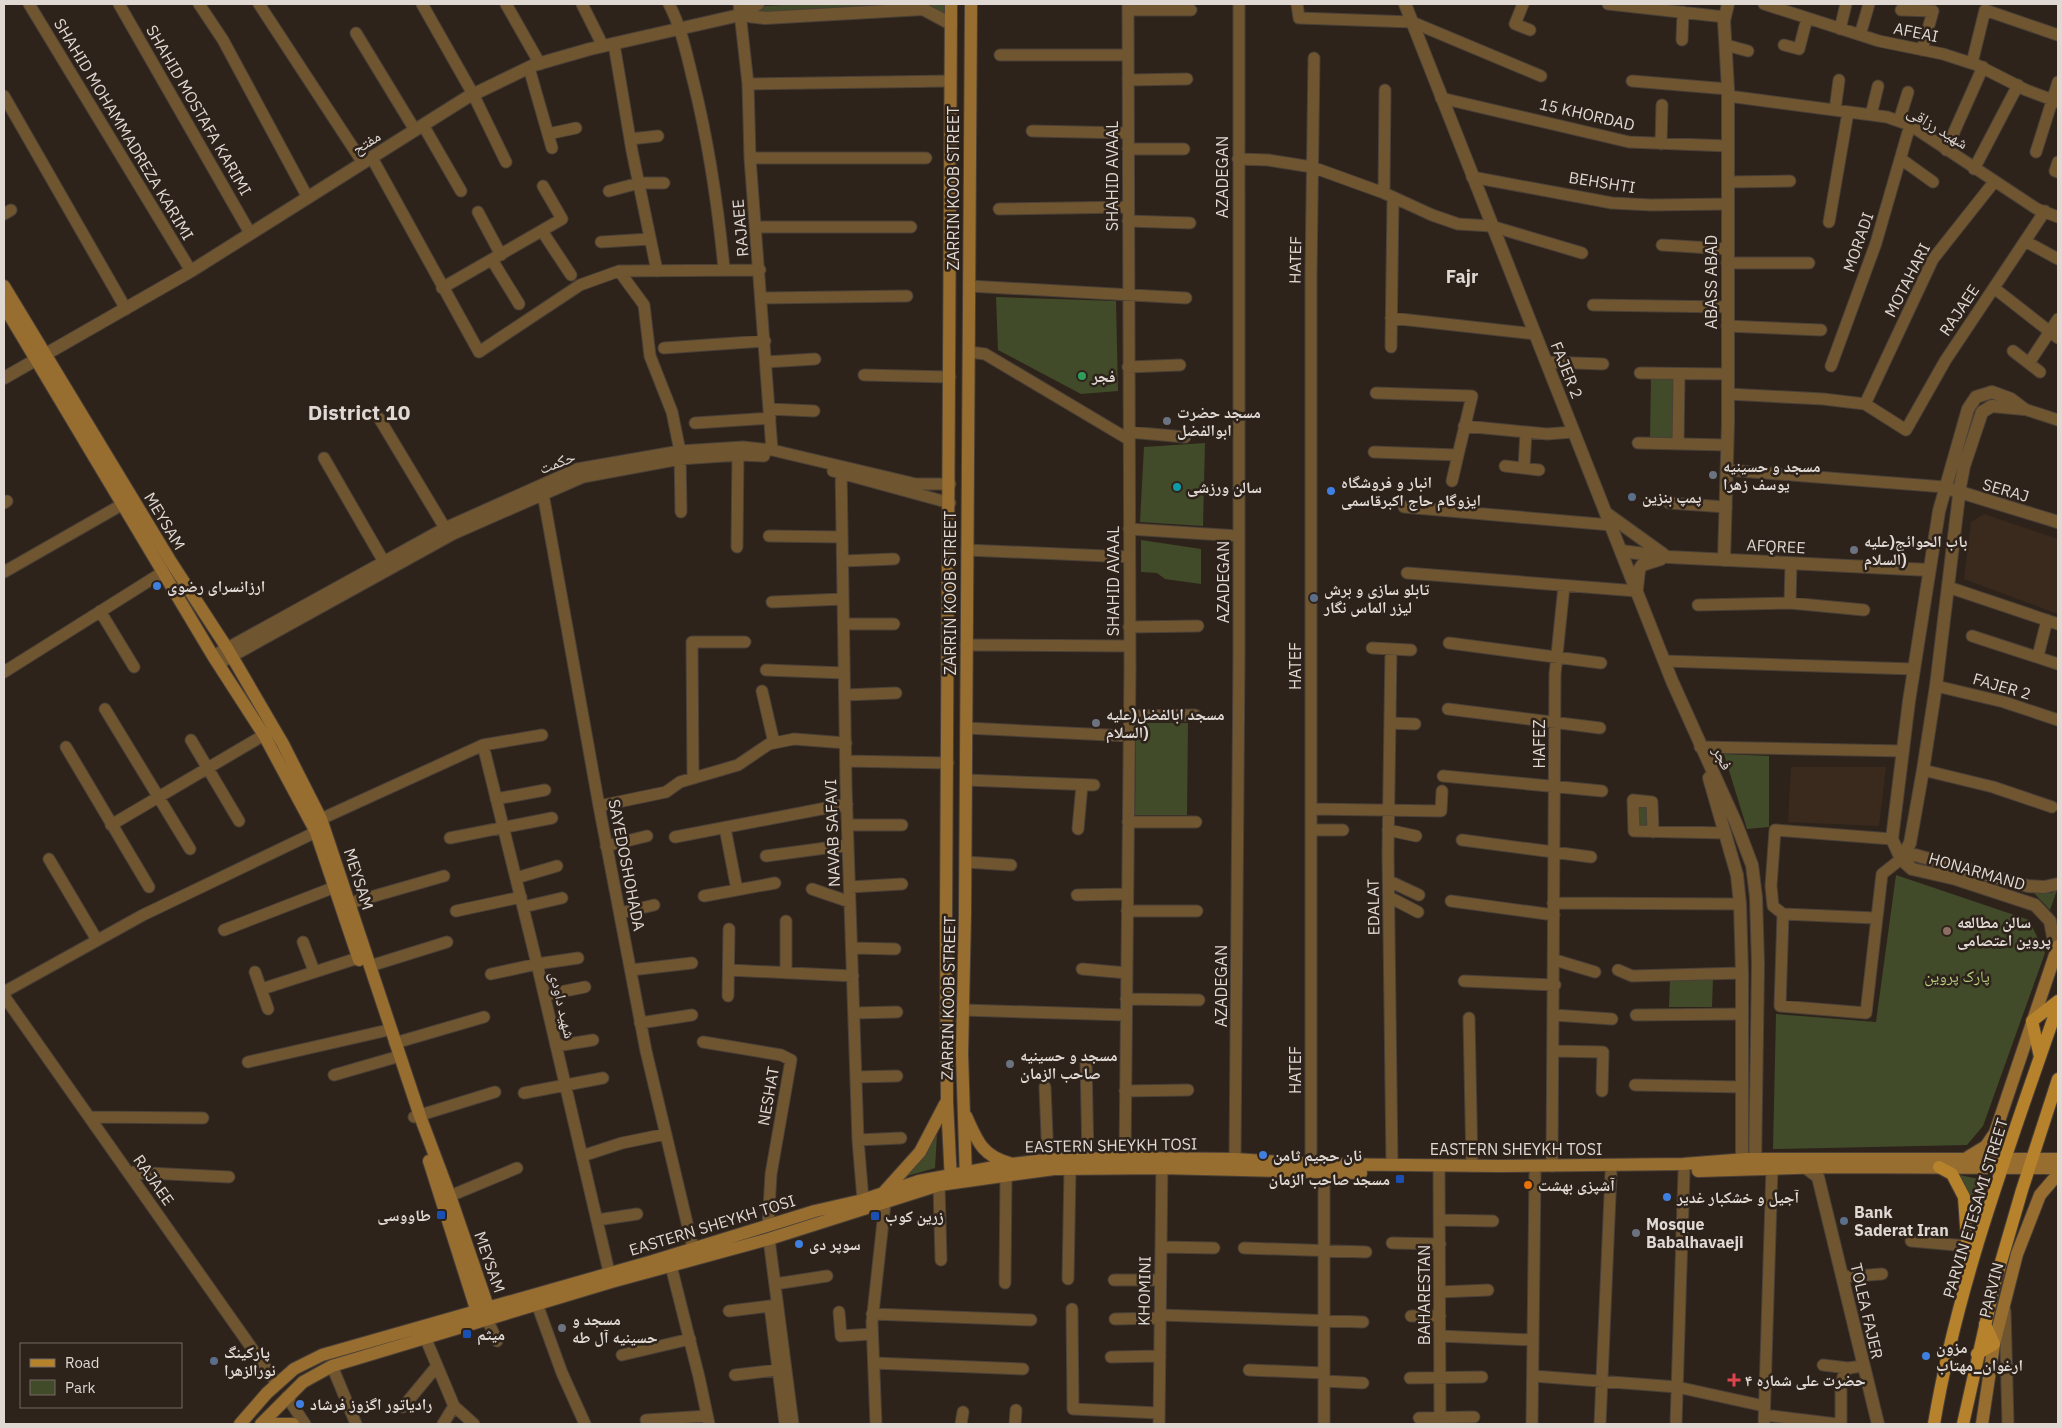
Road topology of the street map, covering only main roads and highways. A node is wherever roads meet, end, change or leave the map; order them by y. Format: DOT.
graph roads {
  1 [pos="951,4"];
  2 [pos="970,4"];
  3 [pos="4,286"];
  4 [pos="4,306"];
  5 [pos="41,358"];
  6 [pos="950,432"];
  7 [pos="968,436"];
  8 [pos="950,460"];
  9 [pos="968,465"];
  10 [pos="2057,949"];
  11 [pos="2058,1001"];
  12 [pos="2058,1005"];
  13 [pos="2032,1021"];
  14 [pos="2040,1057"];
  15 [pos="2058,1079"];
  16 [pos="963,1092"];
  17 [pos="947,1096"];
  18 [pos="963,1111"];
  19 [pos="417,1117"];
  20 [pos="1964,1157"];
  21 [pos="2058,1159"];
  22 [pos="1162,1163"];
  23 [pos="1749,1163"];
  24 [pos="2004,1163"];
  25 [pos="2031,1163"];
  26 [pos="1939,1167"];
  27 [pos="2058,1168"];
  28 [pos="1008,1169"];
  29 [pos="1439,1169"];
  30 [pos="2058,1174"];
  31 [pos="966,1176"];
  32 [pos="947,1181"];
  33 [pos="884,1198"];
  34 [pos="1969,1276"];
  35 [pos="484,1313"];
  36 [pos="1985,1324"];
  37 [pos="1994,1344"];
  38 [pos="1978,1354"];
  39 [pos="277,1384"];
  40 [pos="287,1398"];
  41 [pos="240,1424"];
  42 [pos="262,1424"];
  43 [pos="269,1424"];
  44 [pos="293,1424"];
  45 [pos="1934,1424"];
  46 [pos="1963,1424"];
  47 [pos="1982,1424"];
  1 -- 6 [label="main road, ZARRIN KOOB STREET"];
  2 -- 7 [label="main road, ZARRIN KOOB STREET"];
  3 -- 5 [label="main road, MEYSAM"];
  4 -- 5 [label="main road, MEYSAM"];
  5 -- 19 [label="main road, MEYSAM"];
  5 -- 19 [label="main road, MEYSAM"];
  6 -- 7 [label="main road"];
  6 -- 8 [label="main road, ZARRIN KOOB STREET"];
  7 -- 9 [label="main road, ZARRIN KOOB STREET"];
  8 -- 9 [label="main road"];
  8 -- 17 [label="main road, ZARRIN KOOB STREET"];
  9 -- 16 [label="main road, ZARRIN KOOB STREET"];
  10 -- 13 [label="main road"];
  11 -- 13 [label="main road"];
  12 -- 14 [label="main road, PARVIN ETESAMI STREET"];
  13 -- 14 [label="main road"];
  13 -- 20 [label="main road"];
  14 -- 24 [label="main road, PARVIN ETESAMI STREET"];
  15 -- 25 [label="main road"];
  16 -- 17 [label="main road"];
  16 -- 18 [label="main road, ZARRIN KOOB STREET"];
  17 -- 32 [label="main road, ZARRIN KOOB STREET"];
  17 -- 33 [label="main road"];
  18 -- 28 [label="main road"];
  18 -- 31 [label="main road, ZARRIN KOOB STREET"];
  19 -- 35 [label="main road, MEYSAM"];
  19 -- 35 [label="main road, MEYSAM"];
  20 -- 23 [label="main road, EASTERN SHEYKH TOSI"];
  20 -- 24 [label="main road, EASTERN SHEYKH TOSI"];
  21 -- 25 [label="main road"];
  22 -- 28 [label="main road, EASTERN SHEYKH TOSI"];
  22 -- 28 [label="main road, EASTERN SHEYKH TOSI"];
  22 -- 29 [label="main road, EASTERN SHEYKH TOSI"];
  22 -- 29 [label="main road, EASTERN SHEYKH TOSI"];
  23 -- 26 [label="main road, EASTERN SHEYKH TOSI"];
  23 -- 29 [label="main road, EASTERN SHEYKH TOSI"];
  23 -- 29 [label="main road, EASTERN SHEYKH TOSI"];
  24 -- 25 [label="main road"];
  24 -- 26 [label="main road, EASTERN SHEYKH TOSI"];
  24 -- 34 [label="main road, PARVIN ETESAMI STREET"];
  25 -- 27 [label="main road"];
  25 -- 36 [label="main road"];
  26 -- 34 [label="main road"];
  28 -- 31 [label="main road, EASTERN SHEYKH TOSI"];
  30 -- 37 [label="main road, PARVIN"];
  31 -- 32 [label="main road, EASTERN SHEYKH TOSI"];
  32 -- 33 [label="main road, EASTERN SHEYKH TOSI"];
  33 -- 35 [label="main road, EASTERN SHEYKH TOSI"];
  33 -- 35 [label="main road, EASTERN SHEYKH TOSI"];
  34 -- 45 [label="main road, PARVIN ETESAMI STREET"];
  35 -- 39 [label="main road, EASTERN SHEYKH TOSI"];
  35 -- 40 [label="main road, EASTERN SHEYKH TOSI"];
  36 -- 37 [label="main road"];
  36 -- 38 [label="main road"];
  37 -- 38 [label="main road"];
  37 -- 47 [label="main road, PARVIN"];
  38 -- 46 [label="main road"];
  39 -- 40 [label="main road"];
  39 -- 41 [label="main road, EASTERN SHEYKH TOSI"];
  40 -- 42 [label="main road, EASTERN SHEYKH TOSI"];
  43 -- 44 [label="main road"];
}
